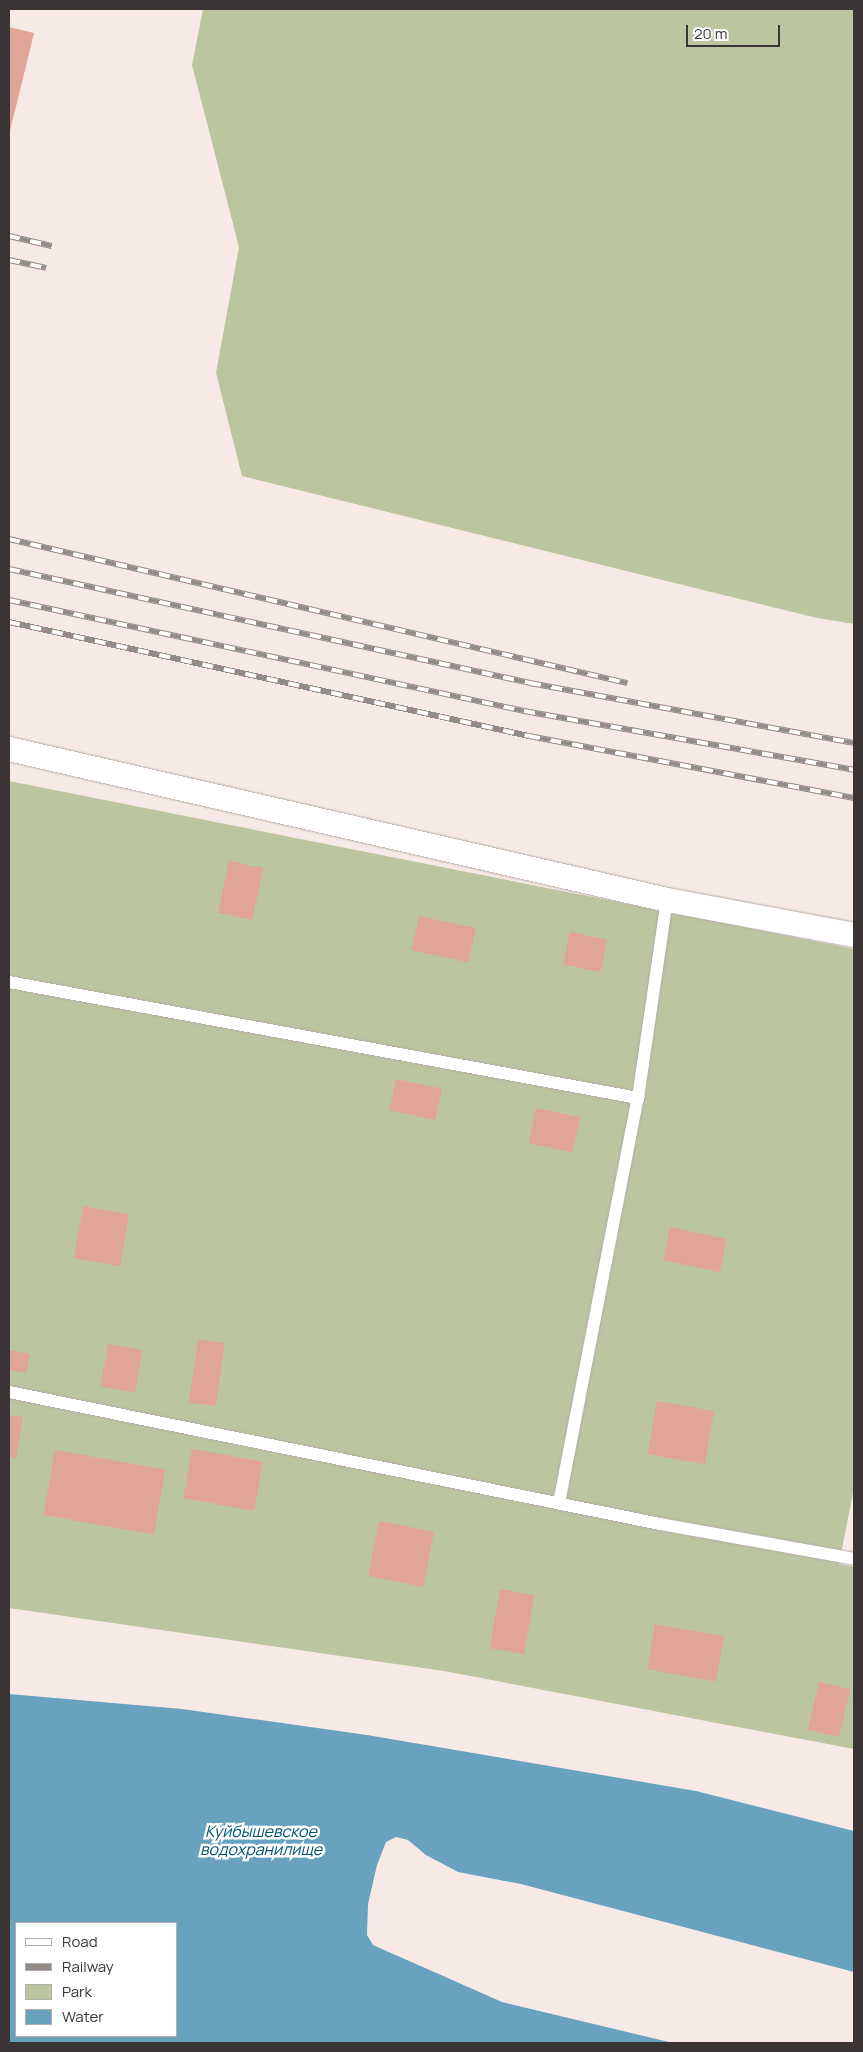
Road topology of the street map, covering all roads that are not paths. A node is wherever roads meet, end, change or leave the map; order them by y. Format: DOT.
graph roads {
  1 [pos="9,749"];
  2 [pos="668,900"];
  3 [pos="854,935"];
  4 [pos="9,982"];
  5 [pos="638,1098"];
  6 [pos="9,1392"];
  7 [pos="559,1503"];
  8 [pos="854,1559"];
  1 -- 2 [label="street"];
  2 -- 3 [label="street"];
  2 -- 5 [label="lane"];
  4 -- 5 [label="lane"];
  5 -- 7 [label="lane"];
  6 -- 7 [label="lane"];
  7 -- 8 [label="lane"];
}
